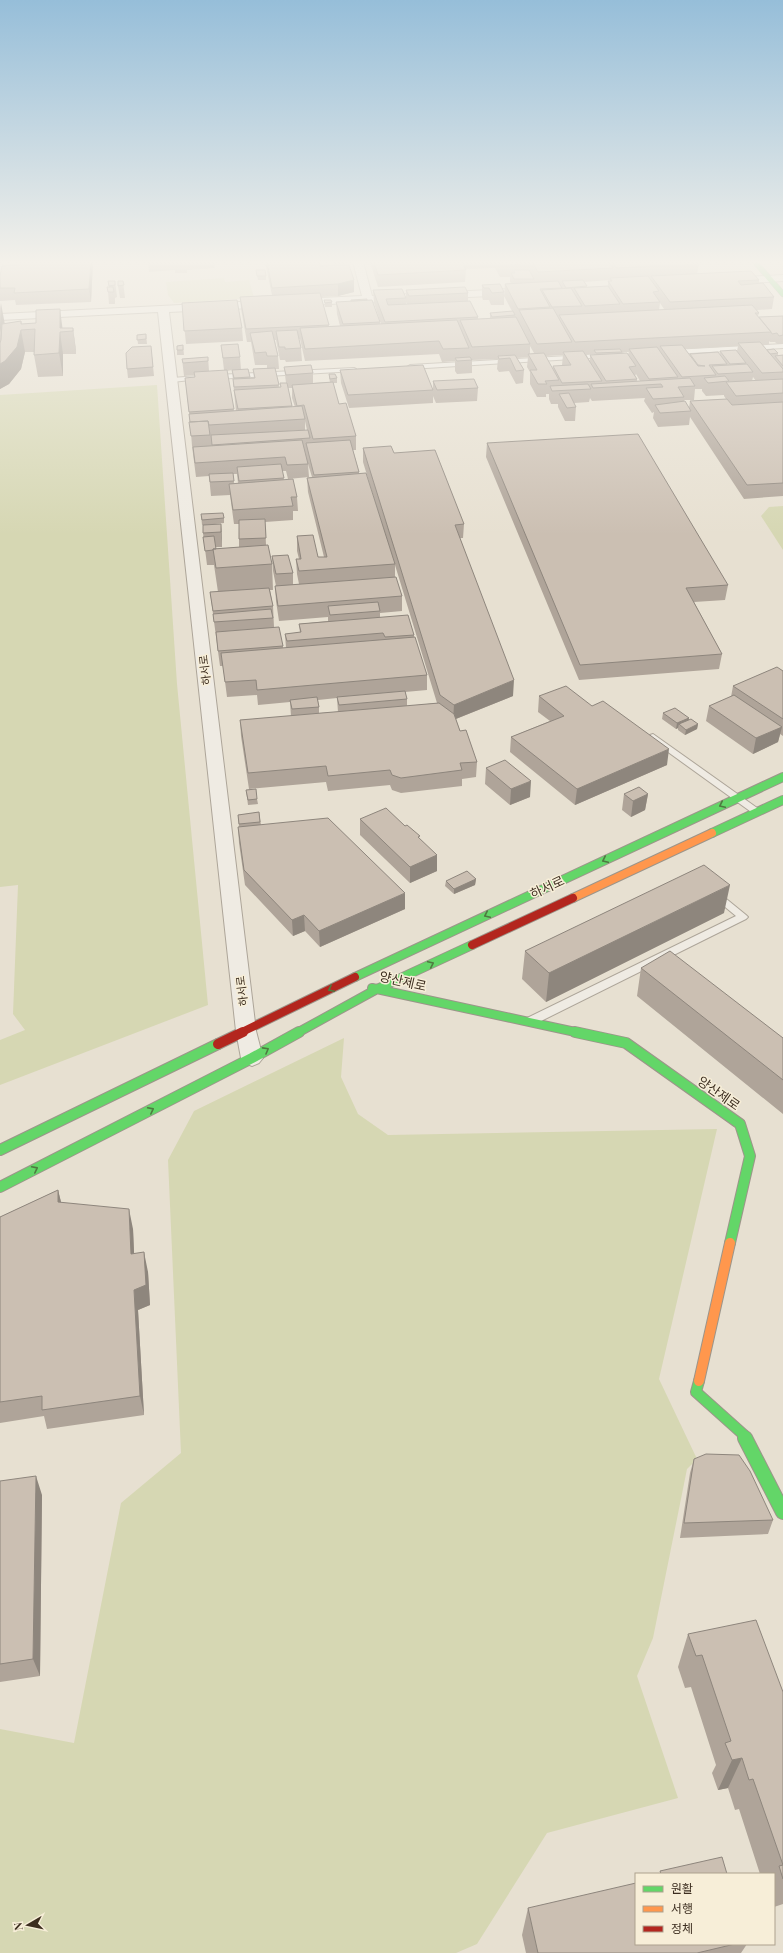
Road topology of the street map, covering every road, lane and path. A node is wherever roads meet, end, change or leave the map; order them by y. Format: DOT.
graph roads {
  1 [pos="168,353"];
  2 [pos="608,356"];
  3 [pos="402,367"];
  4 [pos="362,369"];
  5 [pos="204,378"];
  6 [pos="212,378"];
  7 [pos="172,380"];
  8 [pos="644,732"];
  9 [pos="783,777"];
  10 [pos="738,798"];
  11 [pos="783,800"];
  12 [pos="757,812"];
  13 [pos="709,889"];
  14 [pos="348,980"];
  15 [pos="377,989"];
  16 [pos="529,1022"];
  17 [pos="246,1031"];
  18 [pos="252,1058"];
  19 [pos="0,1150"];
  20 [pos="0,1186"];
  21 [pos="783,1512"];
  1 -- 7 [label="street, 하서로"];
  2 -- 3 [label="lane"];
  4 -- 6 [label="lane"];
  5 -- 7 [label="lane"];
  7 -- 17 [label="street, 하서로"];
  8 -- 10 [label="lane"];
  9 -- 10 [label="main road, 하서로"];
  10 -- 12 [label="lane"];
  10 -- 14 [label="main road, 하서로, one-way"];
  11 -- 12 [label="main road, 하서로"];
  15 -- 12 [label="main road, 하서로, one-way"];
  13 -- 16 [label="lane"];
  14 -- 15 [label="main road, 양산제로"];
  14 -- 17 [label="main road, 하서로, one-way"];
  15 -- 16 [label="main road, 양산제로"];
  18 -- 15 [label="main road, 하서로, one-way"];
  16 -- 21 [label="main road, 양산제로"];
  17 -- 18 [label="street, 하서로"];
  17 -- 19 [label="main road, 하서로"];
  20 -- 18 [label="main road, 하서로, one-way"];
}
